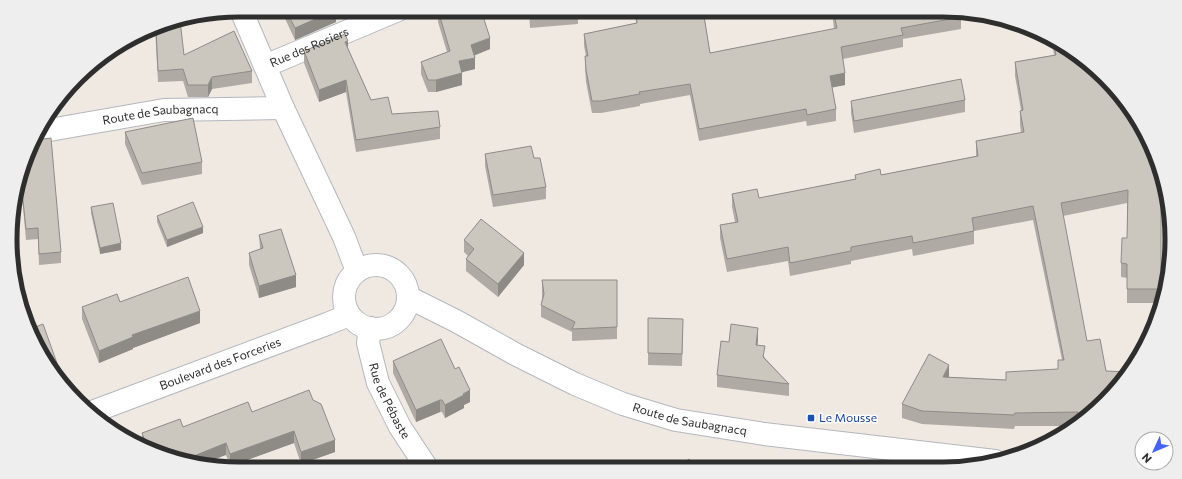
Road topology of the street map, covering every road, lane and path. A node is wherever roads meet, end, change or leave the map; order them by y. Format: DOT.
graph roads {
  1 [pos="244,17"];
  2 [pos="381,17"];
  3 [pos="265,66"];
  4 [pos="283,108"];
  5 [pos="46,131"];
  6 [pos="357,271"];
  7 [pos="408,297"];
  8 [pos="349,314"];
  9 [pos="370,328"];
  10 [pos="97,410"];
  11 [pos="978,459"];
  12 [pos="422,462"];
  1 -- 3 [label="street"];
  2 -- 3 [label="street, Rue des Rosiers"];
  3 -- 4 [label="street"];
  4 -- 5 [label="street, Route de Saubagnacq"];
  4 -- 6 [label="street"];
  6 -- 7 [label="street"];
  6 -- 8 [label="street"];
  7 -- 9 [label="street"];
  7 -- 11 [label="street, Route de Saubagnacq"];
  8 -- 9 [label="street"];
  8 -- 10 [label="street, Boulevard des Forceries"];
  9 -- 12 [label="street, Rue de Pébaste"];
}
